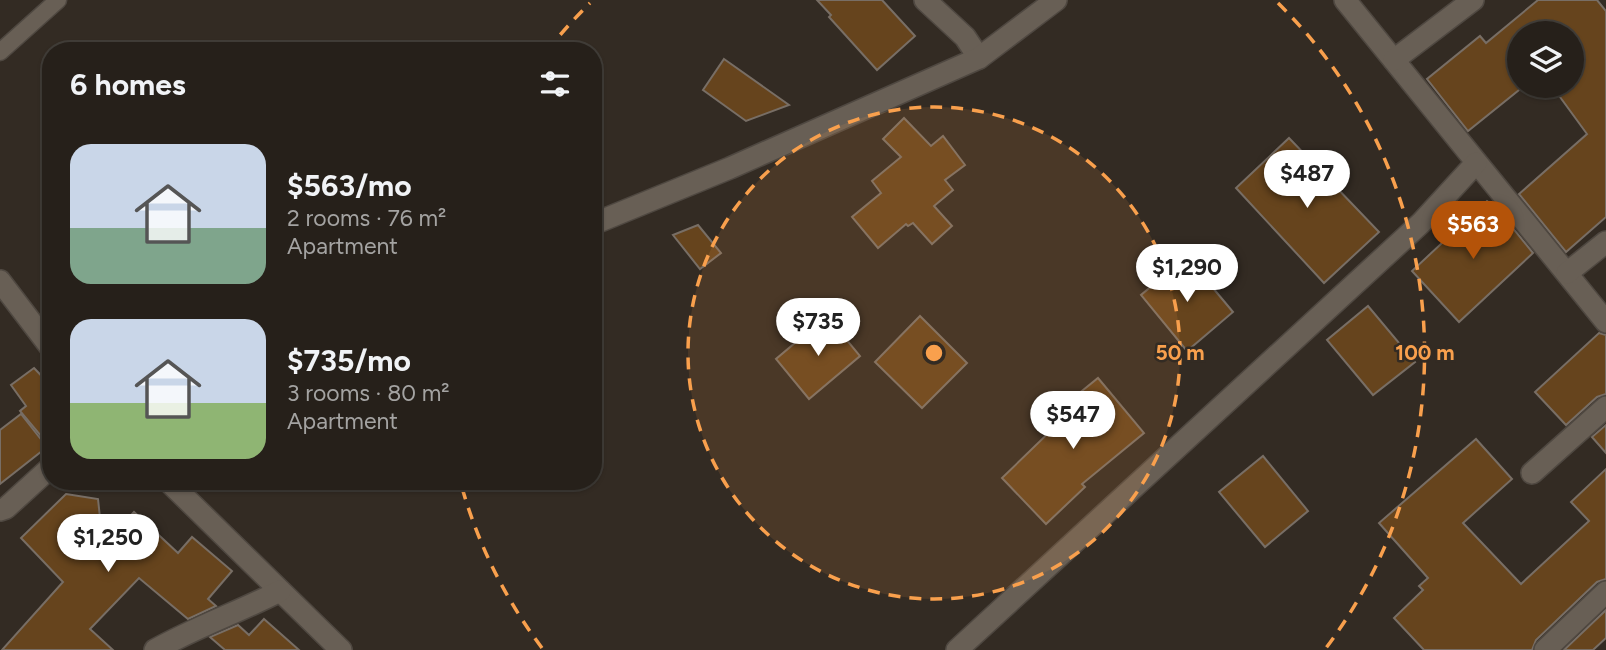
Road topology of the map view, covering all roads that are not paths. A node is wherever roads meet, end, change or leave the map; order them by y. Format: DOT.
graph roads {
  1 [pos="58,0"];
  2 [pos="925,0"];
  3 [pos="1056,0"];
  4 [pos="1345,0"];
  5 [pos="1473,0"];
  6 [pos="0,52"];
  7 [pos="979,58"];
  8 [pos="1394,60"];
  9 [pos="1476,163"];
  10 [pos="602,220"];
  11 [pos="1606,242"];
  12 [pos="1567,273"];
  13 [pos="0,281"];
  14 [pos="1606,322"];
  15 [pos="42,336"];
  16 [pos="1606,407"];
  17 [pos="1532,473"];
  18 [pos="42,475"];
  19 [pos="177,490"];
  20 [pos="0,510"];
  21 [pos="281,591"];
  22 [pos="1606,592"];
  23 [pos="155,650"];
  24 [pos="341,650"];
  25 [pos="957,650"];
  26 [pos="1545,650"];
  1 -- 6 [label="lane"];
  2 -- 7 [label="street"];
  3 -- 7 [label="street"];
  4 -- 8 [label="street"];
  5 -- 8 [label="street"];
  7 -- 10 [label="street"];
  8 -- 9 [label="street"];
  9 -- 12 [label="street"];
  9 -- 25 [label="street"];
  11 -- 12 [label="street"];
  12 -- 14 [label="street"];
  13 -- 15 [label="street"];
  16 -- 17 [label="street"];
  18 -- 20 [label="street"];
  19 -- 21 [label="street"];
  21 -- 23 [label="street"];
  21 -- 24 [label="street"];
  22 -- 26 [label="street"];
}
